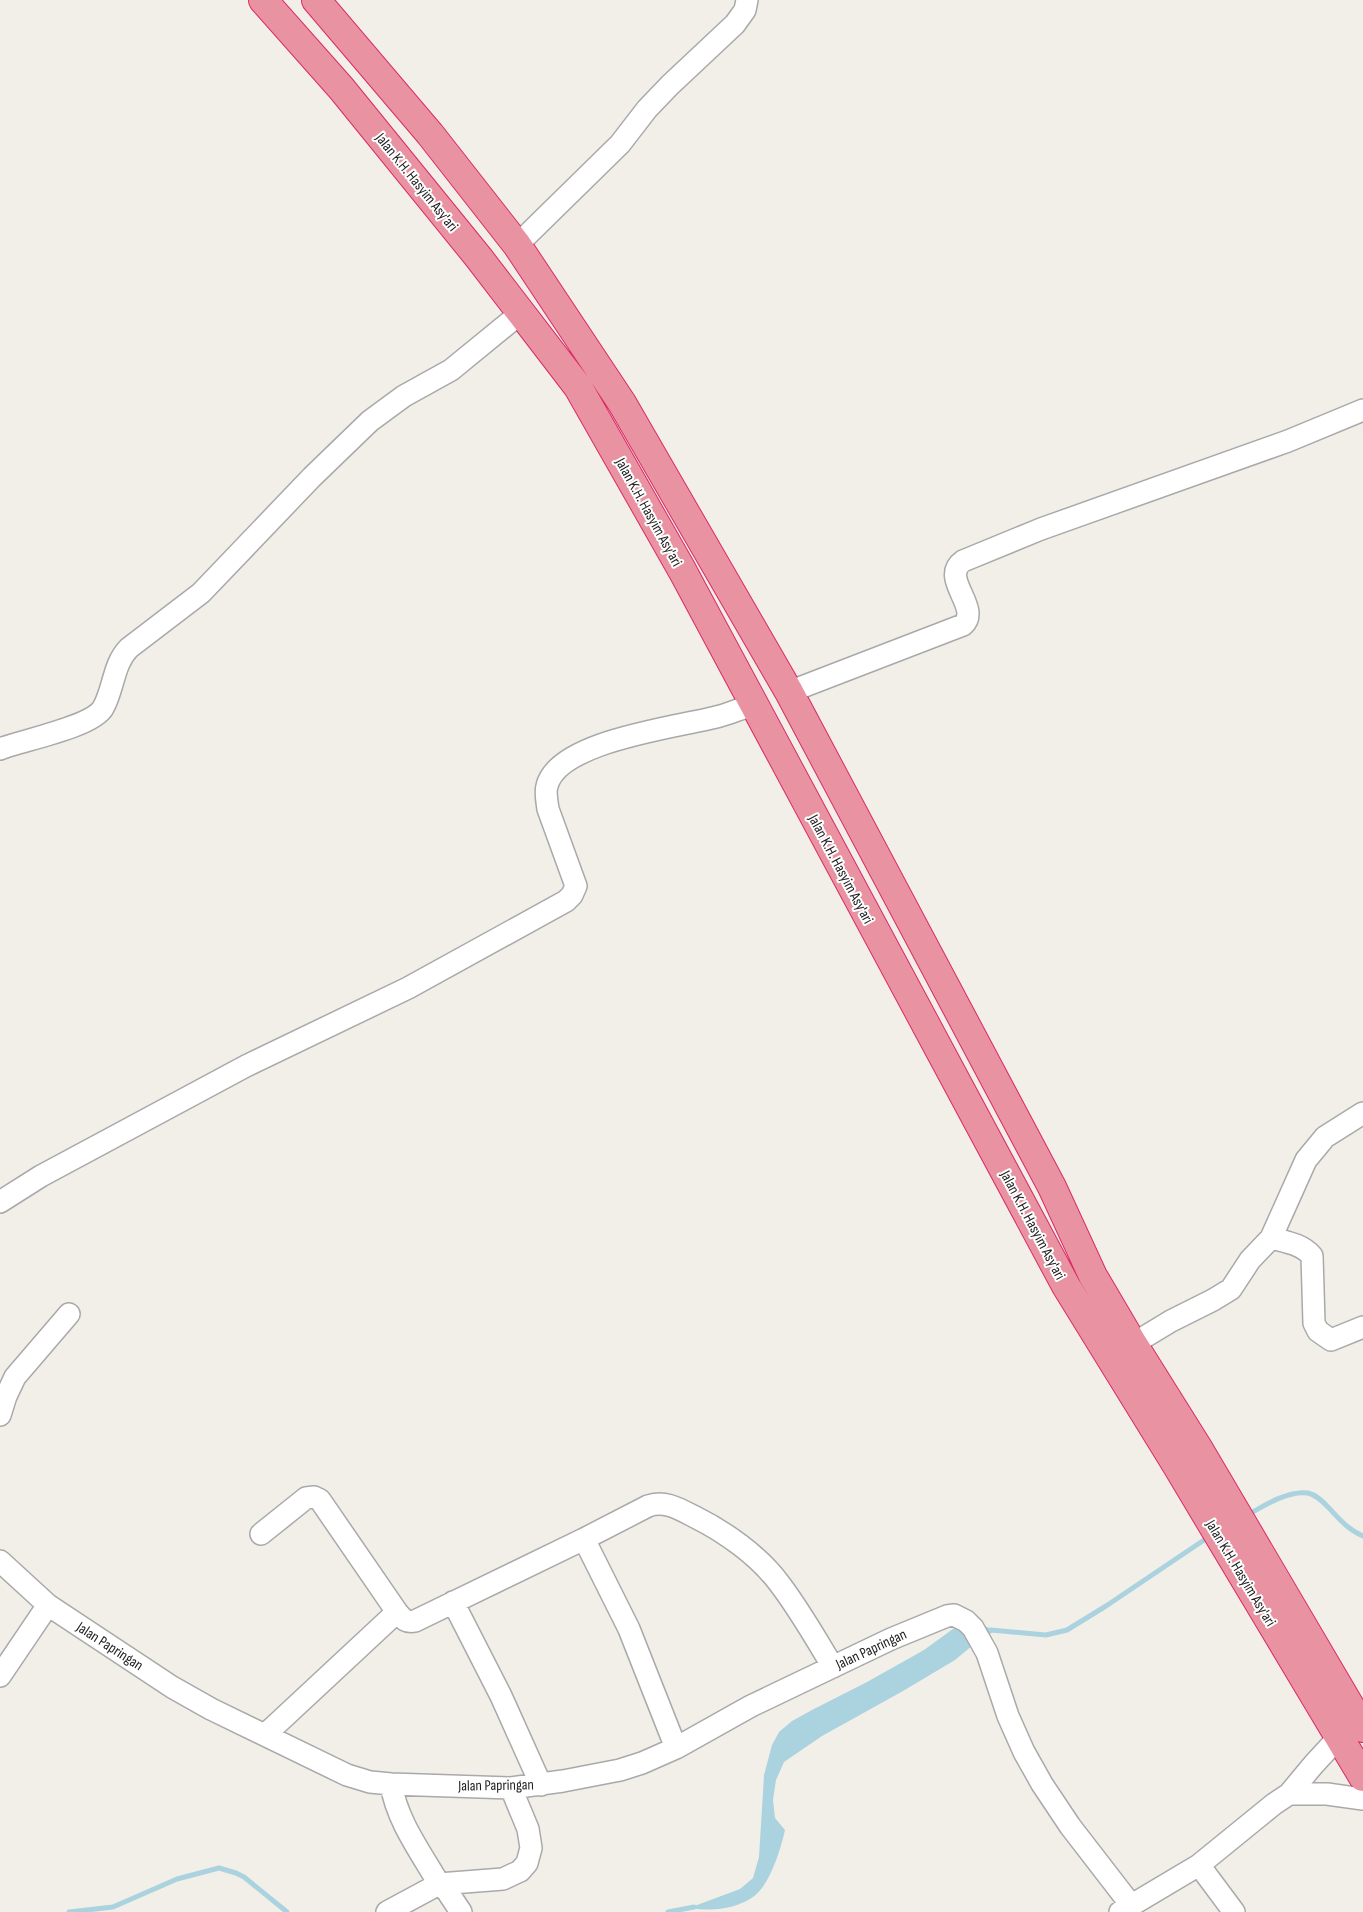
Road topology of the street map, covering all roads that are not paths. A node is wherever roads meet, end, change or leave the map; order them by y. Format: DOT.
graph roads {
  1 [pos="264,0"];
  2 [pos="296,0"];
  3 [pos="316,0"];
  4 [pos="747,0"];
  5 [pos="341,88"];
  6 [pos="410,110"];
  7 [pos="517,245"];
  8 [pos="479,258"];
  9 [pos="522,312"];
  10 [pos="1363,410"];
  11 [pos="742,611"];
  12 [pos="788,692"];
  13 [pos="753,705"];
  14 [pos="0,749"];
  15 [pos="802,796"];
  16 [pos="861,829"];
  17 [pos="905,987"];
  18 [pos="1363,1113"];
  19 [pos="0,1202"];
  20 [pos="1271,1238"];
  21 [pos="69,1314"];
  22 [pos="1363,1327"];
  23 [pos="1133,1344"];
  24 [pos="0,1415"];
  25 [pos="261,1534"];
  26 [pos="584,1538"];
  27 [pos="0,1561"];
  28 [pos="453,1602"];
  29 [pos="48,1605"];
  30 [pos="397,1612"];
  31 [pos="833,1667"];
  32 [pos="0,1676"];
  33 [pos="1354,1728"];
  34 [pos="266,1734"];
  35 [pos="676,1748"];
  36 [pos="1363,1777"];
  37 [pos="391,1784"];
  38 [pos="541,1785"];
  39 [pos="511,1788"];
  40 [pos="1289,1794"];
  41 [pos="1363,1799"];
  42 [pos="1199,1865"];
  43 [pos="438,1884"];
  44 [pos="1125,1909"];
  45 [pos="387,1912"];
  46 [pos="461,1912"];
  47 [pos="1234,1912"];
  1 -- 5 [label="highway, Jalan K.H. Hasyim Asy'ari"];
  2 -- 5 [label="highway"];
  3 -- 6 [label="highway, Jalan K.H. Hasyim Asy'ari"];
  4 -- 7 [label="street"];
  5 -- 8 [label="highway, Jalan K.H. Hasyim Asy'ari"];
  6 -- 7 [label="highway, Jalan K.H. Hasyim Asy'ari"];
  6 -- 8 [label="highway"];
  7 -- 11 [label="highway, Jalan K.H. Hasyim Asy'ari"];
  8 -- 9 [label="highway, Jalan K.H. Hasyim Asy'ari"];
  9 -- 13 [label="highway, Jalan K.H. Hasyim Asy'ari"];
  9 -- 14 [label="street"];
  10 -- 12 [label="street"];
  11 -- 12 [label="highway, Jalan K.H. Hasyim Asy'ari"];
  11 -- 15 [label="highway"];
  12 -- 16 [label="highway, Jalan K.H. Hasyim Asy'ari"];
  13 -- 15 [label="highway, Jalan K.H. Hasyim Asy'ari"];
  13 -- 19 [label="street"];
  15 -- 17 [label="highway, Jalan K.H. Hasyim Asy'ari"];
  16 -- 17 [label="highway"];
  16 -- 23 [label="highway, Jalan K.H. Hasyim Asy'ari"];
  17 -- 33 [label="highway, Jalan K.H. Hasyim Asy'ari"];
  18 -- 20 [label="street"];
  20 -- 22 [label="street"];
  20 -- 23 [label="street"];
  21 -- 24 [label="street"];
  23 -- 33 [label="highway, Jalan K.H. Hasyim Asy'ari"];
  25 -- 30 [label="street"];
  26 -- 28 [label="street"];
  26 -- 31 [label="street"];
  26 -- 35 [label="street"];
  27 -- 29 [label="street, Jalan Papringan"];
  28 -- 30 [label="street"];
  28 -- 38 [label="street"];
  29 -- 32 [label="street"];
  29 -- 34 [label="street, Jalan Papringan"];
  30 -- 34 [label="street"];
  31 -- 35 [label="street, Jalan Papringan"];
  31 -- 44 [label="street, Jalan Papringan"];
  33 -- 36 [label="highway, Jalan K.H. Hasyim Asy'ari"];
  33 -- 40 [label="street"];
  34 -- 37 [label="street, Jalan Papringan"];
  35 -- 38 [label="street, Jalan Papringan"];
  37 -- 39 [label="street, Jalan Papringan"];
  37 -- 43 [label="street"];
  38 -- 39 [label="street, Jalan Papringan"];
  39 -- 43 [label="street"];
  40 -- 41 [label="street"];
  40 -- 42 [label="street"];
  42 -- 44 [label="street"];
  42 -- 47 [label="street"];
  43 -- 45 [label="street"];
  43 -- 46 [label="street"];
}
